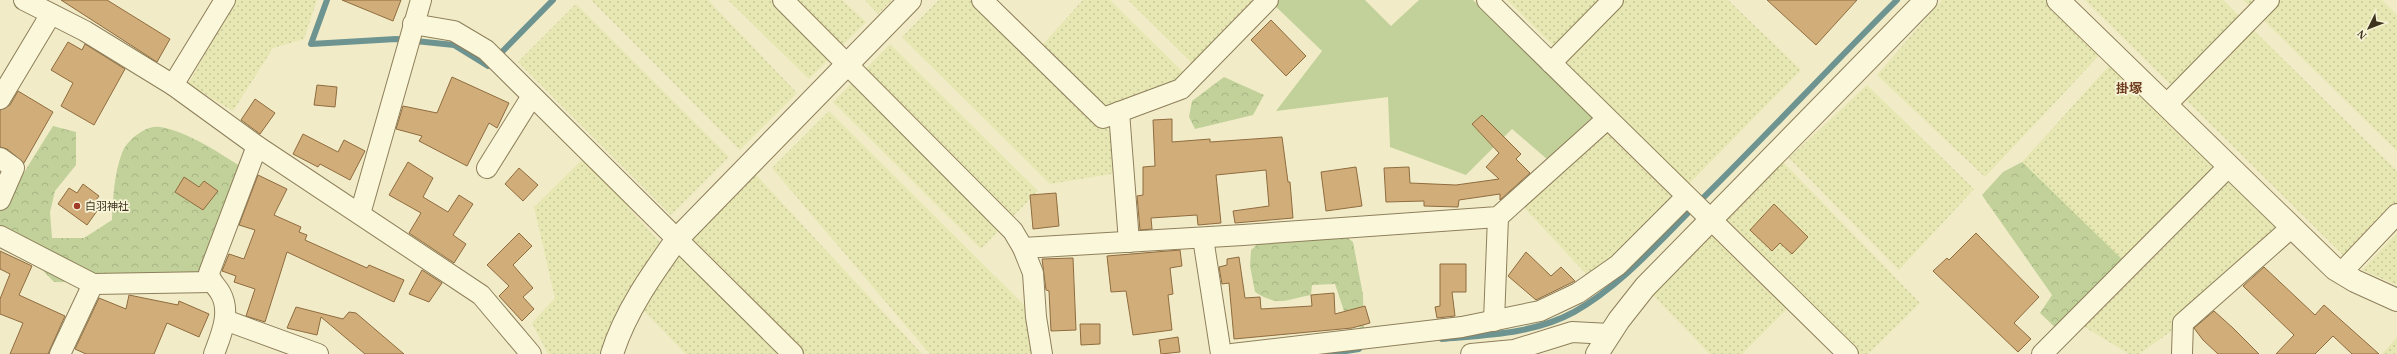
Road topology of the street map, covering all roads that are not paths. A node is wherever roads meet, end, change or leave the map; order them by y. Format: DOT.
graph roads {
  1 [pos="24,0"];
  2 [pos="225,0"];
  3 [pos="421,0"];
  4 [pos="783,0"];
  5 [pos="910,0"];
  6 [pos="982,0"];
  7 [pos="1268,0"];
  8 [pos="1487,0"];
  9 [pos="1613,0"];
  10 [pos="1926,0"];
  11 [pos="2058,0"];
  12 [pos="2269,0"];
  13 [pos="51,14"];
  14 [pos="413,24"];
  15 [pos="1551,63"];
  16 [pos="848,64"];
  17 [pos="173,85"];
  18 [pos="532,96"];
  19 [pos="0,100"];
  20 [pos="2166,105"];
  21 [pos="1119,112"];
  22 [pos="1607,119"];
  23 [pos="257,146"];
  24 [pos="0,158"];
  25 [pos="2229,166"];
  26 [pos="487,168"];
  27 [pos="1686,197"];
  28 [pos="0,200"];
  29 [pos="360,214"];
  30 [pos="2397,214"];
  31 [pos="1498,217"];
  32 [pos="1710,221"];
  33 [pos="2292,228"];
  34 [pos="0,236"];
  35 [pos="1203,238"];
  36 [pos="676,239"];
  37 [pos="1129,242"];
  38 [pos="1023,248"];
  39 [pos="2342,273"];
  40 [pos="212,282"];
  41 [pos="93,284"];
  42 [pos="2397,300"];
  43 [pos="225,320"];
  44 [pos="1494,321"];
  45 [pos="1610,334"];
  46 [pos="2182,353"];
  47 [pos="60,354"];
  48 [pos="214,354"];
  49 [pos="318,354"];
  50 [pos="531,354"];
  51 [pos="612,354"];
  52 [pos="793,354"];
  53 [pos="1042,354"];
  54 [pos="1221,354"];
  55 [pos="1232,354"];
  56 [pos="1471,354"];
  57 [pos="1597,354"];
  58 [pos="1848,354"];
  59 [pos="2042,354"];
  1 -- 13 [label="street"];
  2 -- 17 [label="street"];
  3 -- 14 [label="street"];
  4 -- 16 [label="street"];
  5 -- 16 [label="street"];
  6 -- 21 [label="street"];
  7 -- 21 [label="street"];
  8 -- 15 [label="street"];
  9 -- 15 [label="street"];
  10 -- 32 [label="street"];
  11 -- 20 [label="street"];
  12 -- 20 [label="street"];
  13 -- 17 [label="street"];
  13 -- 19 [label="street"];
  14 -- 18 [label="street"];
  14 -- 29 [label="street"];
  15 -- 22 [label="street"];
  16 -- 36 [label="street"];
  16 -- 38 [label="street"];
  17 -- 23 [label="street"];
  18 -- 26 [label="street"];
  18 -- 36 [label="street"];
  20 -- 25 [label="street"];
  21 -- 37 [label="street"];
  22 -- 27 [label="street"];
  22 -- 31 [label="street"];
  23 -- 29 [label="street"];
  23 -- 40 [label="street"];
  24 -- 28 [label="street"];
  25 -- 33 [label="street"];
  25 -- 59 [label="street"];
  27 -- 32 [label="street"];
  27 -- 44 [label="street"];
  29 -- 50 [label="street"];
  30 -- 39 [label="street"];
  31 -- 35 [label="street"];
  31 -- 44 [label="street"];
  32 -- 45 [label="street"];
  32 -- 58 [label="street"];
  33 -- 39 [label="street"];
  33 -- 46 [label="street"];
  34 -- 41 [label="street"];
  35 -- 37 [label="street"];
  35 -- 54 [label="street"];
  36 -- 51 [label="street"];
  36 -- 52 [label="street"];
  37 -- 38 [label="street"];
  38 -- 53 [label="street"];
  39 -- 42 [label="street"];
  40 -- 41 [label="street"];
  40 -- 43 [label="street"];
  41 -- 47 [label="street"];
  43 -- 48 [label="street"];
  43 -- 49 [label="street"];
  44 -- 55 [label="street"];
  45 -- 56 [label="street"];
  45 -- 57 [label="street"];
}
